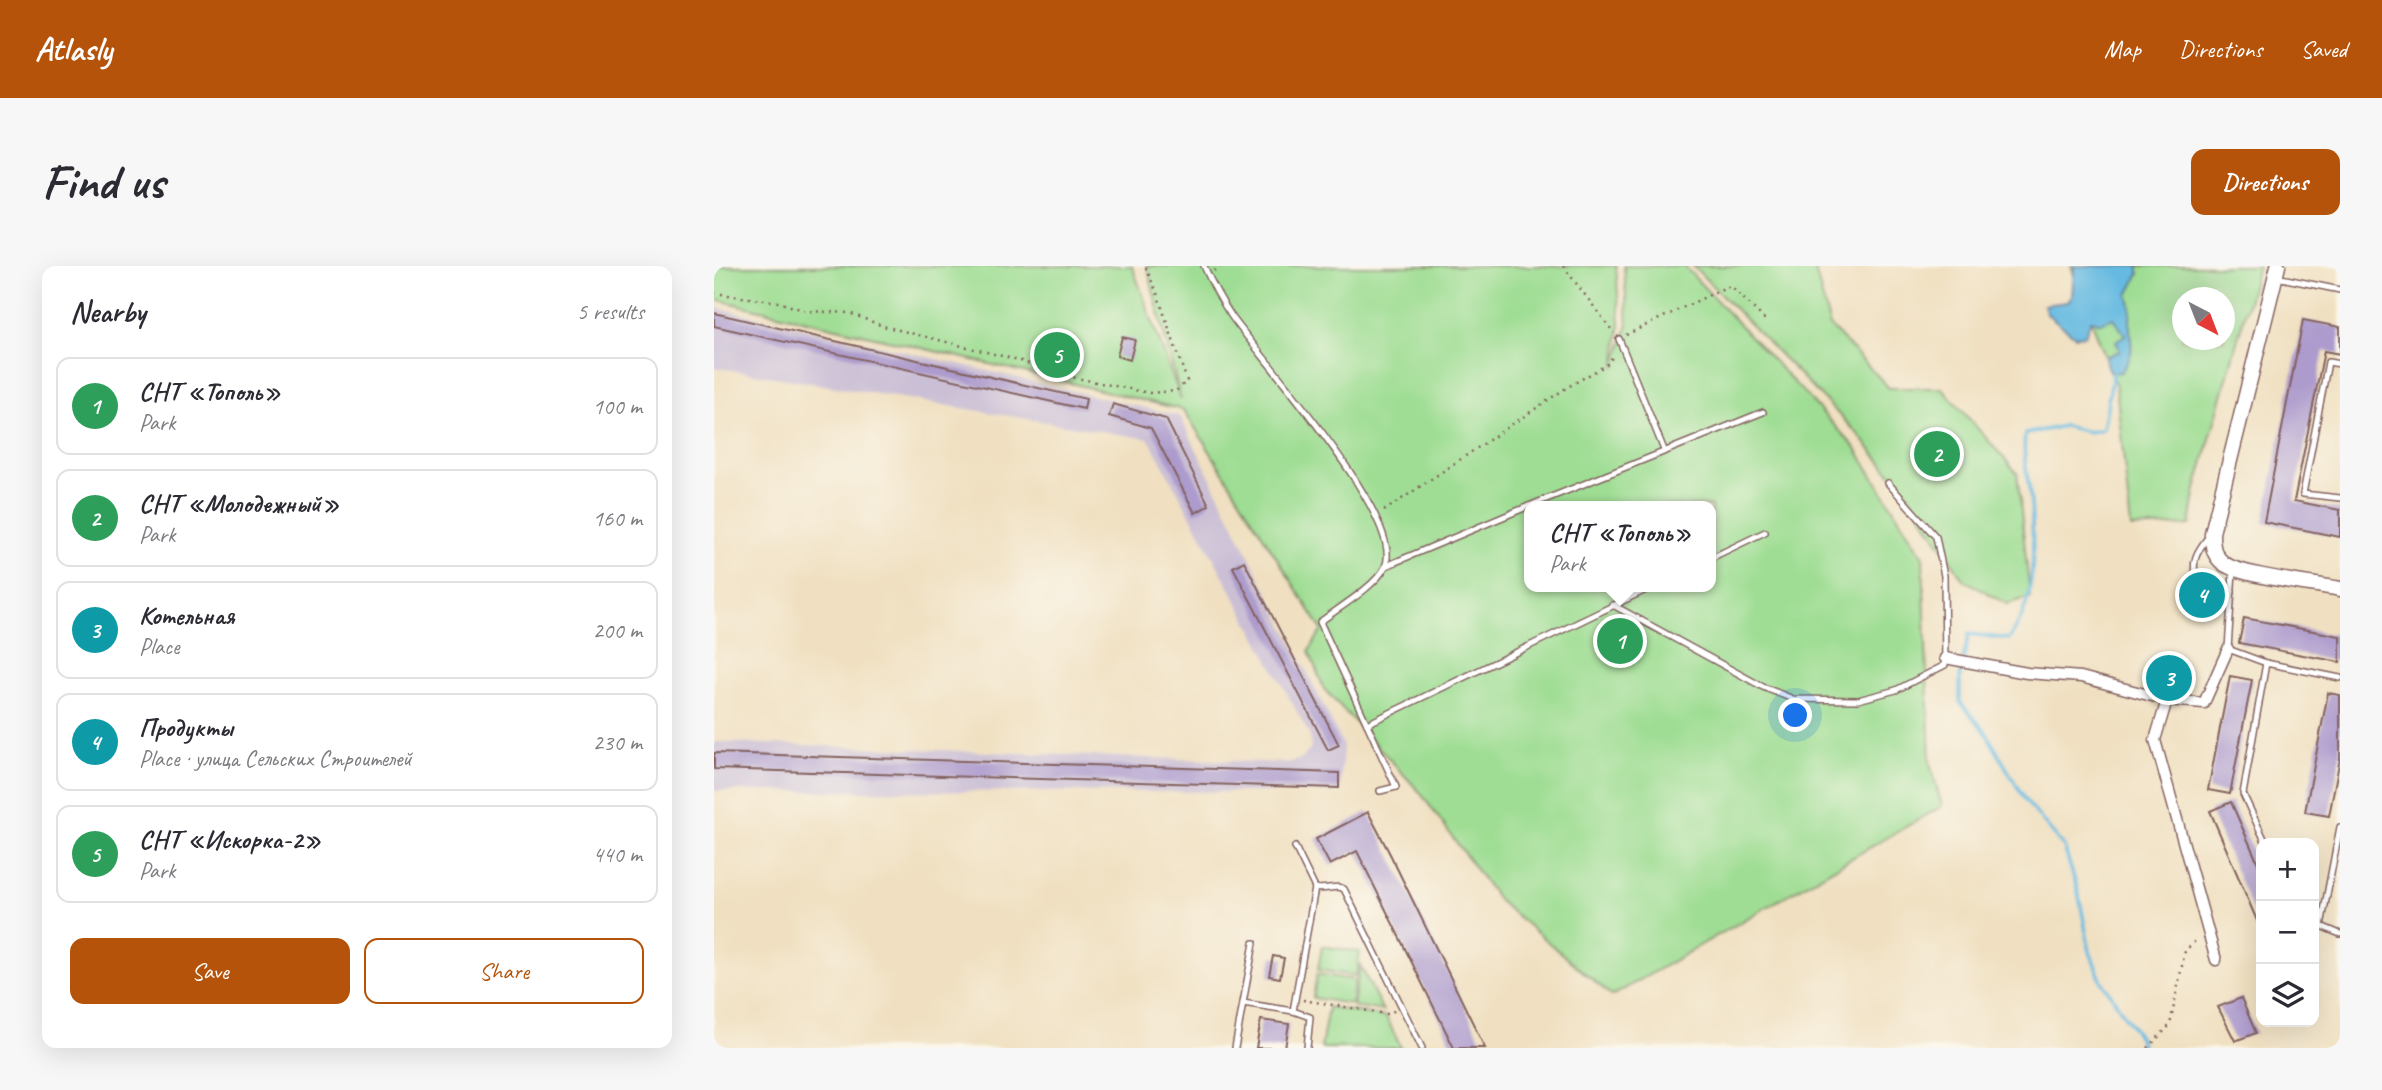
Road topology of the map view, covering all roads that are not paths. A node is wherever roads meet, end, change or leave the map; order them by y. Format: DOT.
graph roads {
  1 [pos="1204,266"];
  2 [pos="2277,271"];
  3 [pos="2340,290"];
  4 [pos="1619,339"];
  5 [pos="2340,364"];
  6 [pos="1763,412"];
  7 [pos="1664,450"];
  8 [pos="1888,483"];
  9 [pos="2340,499"];
  10 [pos="1541,501"];
  11 [pos="1524,508"];
  12 [pos="1765,532"];
  13 [pos="2212,533"];
  14 [pos="1716,556"];
  15 [pos="1386,566"];
  16 [pos="2233,569"];
  17 [pos="2340,589"];
  18 [pos="1641,592"];
  19 [pos="2232,592"];
  20 [pos="1613,605"];
  21 [pos="2228,649"];
  22 [pos="1949,659"];
  23 [pos="2266,663"];
  24 [pos="2340,678"];
  25 [pos="2168,700"];
  26 [pos="1367,724"];
  27 [pos="1380,791"];
  28 [pos="2340,827"];
  29 [pos="2264,838"];
  30 [pos="1295,846"];
  31 [pos="1315,888"];
  32 [pos="2321,926"];
  33 [pos="2340,934"];
  34 [pos="1254,943"];
  35 [pos="2216,960"];
  36 [pos="1243,1003"];
  37 [pos="1293,1012"];
  38 [pos="1236,1048"];
  39 [pos="1307,1048"];
  40 [pos="1422,1048"];
  1 -- 15 [label="lane"];
  2 -- 3 [label="lane"];
  2 -- 13 [label="street"];
  4 -- 7 [label="lane"];
  5 -- 9 [label="lane"];
  6 -- 7 [label="lane"];
  7 -- 10 [label="lane"];
  8 -- 22 [label="lane"];
  11 -- 15 [label="lane"];
  12 -- 14 [label="lane"];
  13 -- 16 [label="street"];
  13 -- 19 [label="lane"];
  15 -- 26 [label="lane"];
  16 -- 17 [label="street"];
  16 -- 19 [label="lane"];
  18 -- 20 [label="lane"];
  19 -- 21 [label="lane"];
  20 -- 22 [label="lane"];
  20 -- 26 [label="lane"];
  21 -- 23 [label="lane"];
  21 -- 25 [label="street"];
  22 -- 25 [label="street"];
  23 -- 24 [label="lane"];
  23 -- 29 [label="lane"];
  25 -- 35 [label="street"];
  26 -- 27 [label="lane"];
  28 -- 32 [label="lane"];
  30 -- 31 [label="lane"];
  31 -- 37 [label="lane"];
  31 -- 40 [label="lane"];
  32 -- 33 [label="lane"];
  34 -- 36 [label="lane"];
  36 -- 37 [label="lane"];
  36 -- 38 [label="lane"];
  37 -- 39 [label="lane"];
}
